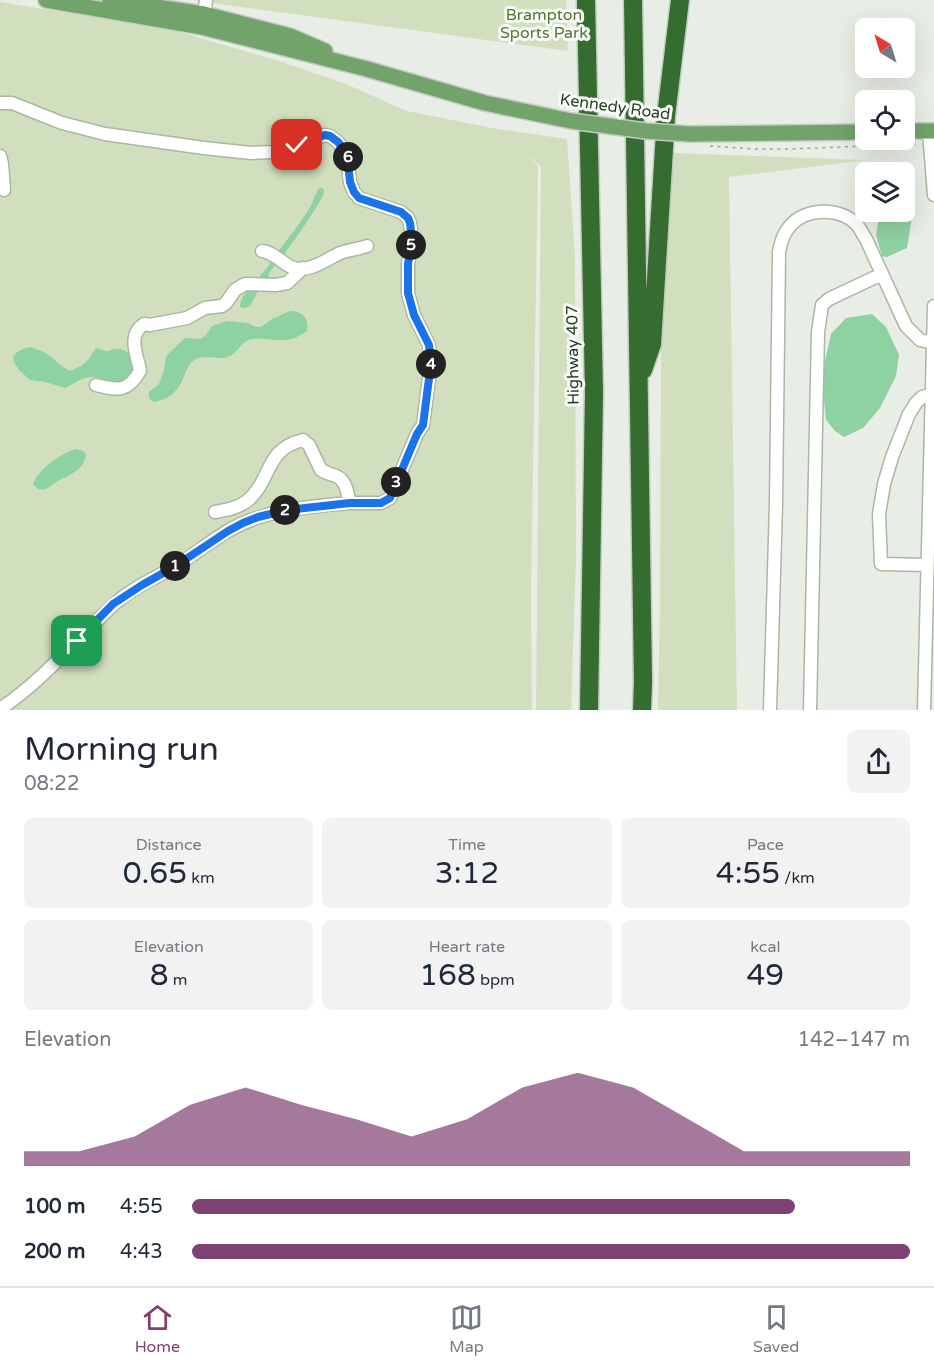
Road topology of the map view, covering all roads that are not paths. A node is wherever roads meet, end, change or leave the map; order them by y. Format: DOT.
graph roads {
  1 [pos="46,0"];
  2 [pos="110,0"];
  3 [pos="586,0"];
  4 [pos="633,0"];
  5 [pos="680,0"];
  6 [pos="204,14"];
  7 [pos="0,103"];
  8 [pos="855,133"];
  9 [pos="915,133"];
  10 [pos="931,135"];
  11 [pos="0,156"];
  12 [pos="4,190"];
  13 [pos="934,195"];
  14 [pos="368,246"];
  15 [pos="262,251"];
  16 [pos="303,268"];
  17 [pos="882,274"];
  18 [pos="934,306"];
  19 [pos="933,343"];
  20 [pos="639,382"];
  21 [pos="96,385"];
  22 [pos="931,394"];
  23 [pos="350,503"];
  24 [pos="215,512"];
  25 [pos="927,565"];
  26 [pos="0,710"];
  27 [pos="590,710"];
  28 [pos="642,710"];
  29 [pos="770,710"];
  30 [pos="810,710"];
  31 [pos="924,710"];
  1 -- 6 [label="main road, Kennedy Road"];
  2 -- 6 [label="main road, Kennedy Road"];
  3 -- 27 [label="highway, Highway 407"];
  4 -- 20 [label="highway"];
  5 -- 20 [label="highway"];
  6 -- 8 [label="main road, Kennedy Road, bridge"];
  7 -- 23 [label="lane"];
  9 -- 10 [label="main road"];
  10 -- 13 [label="lane"];
  11 -- 12 [label="lane"];
  14 -- 16 [label="lane"];
  15 -- 16 [label="lane"];
  16 -- 21 [label="lane"];
  17 -- 19 [label="lane"];
  17 -- 29 [label="lane"];
  17 -- 30 [label="lane"];
  18 -- 19 [label="lane"];
  19 -- 22 [label="lane"];
  20 -- 28 [label="highway"];
  22 -- 25 [label="lane"];
  22 -- 25 [label="lane"];
  23 -- 24 [label="lane"];
  23 -- 26 [label="lane"];
  25 -- 31 [label="lane"];
}
